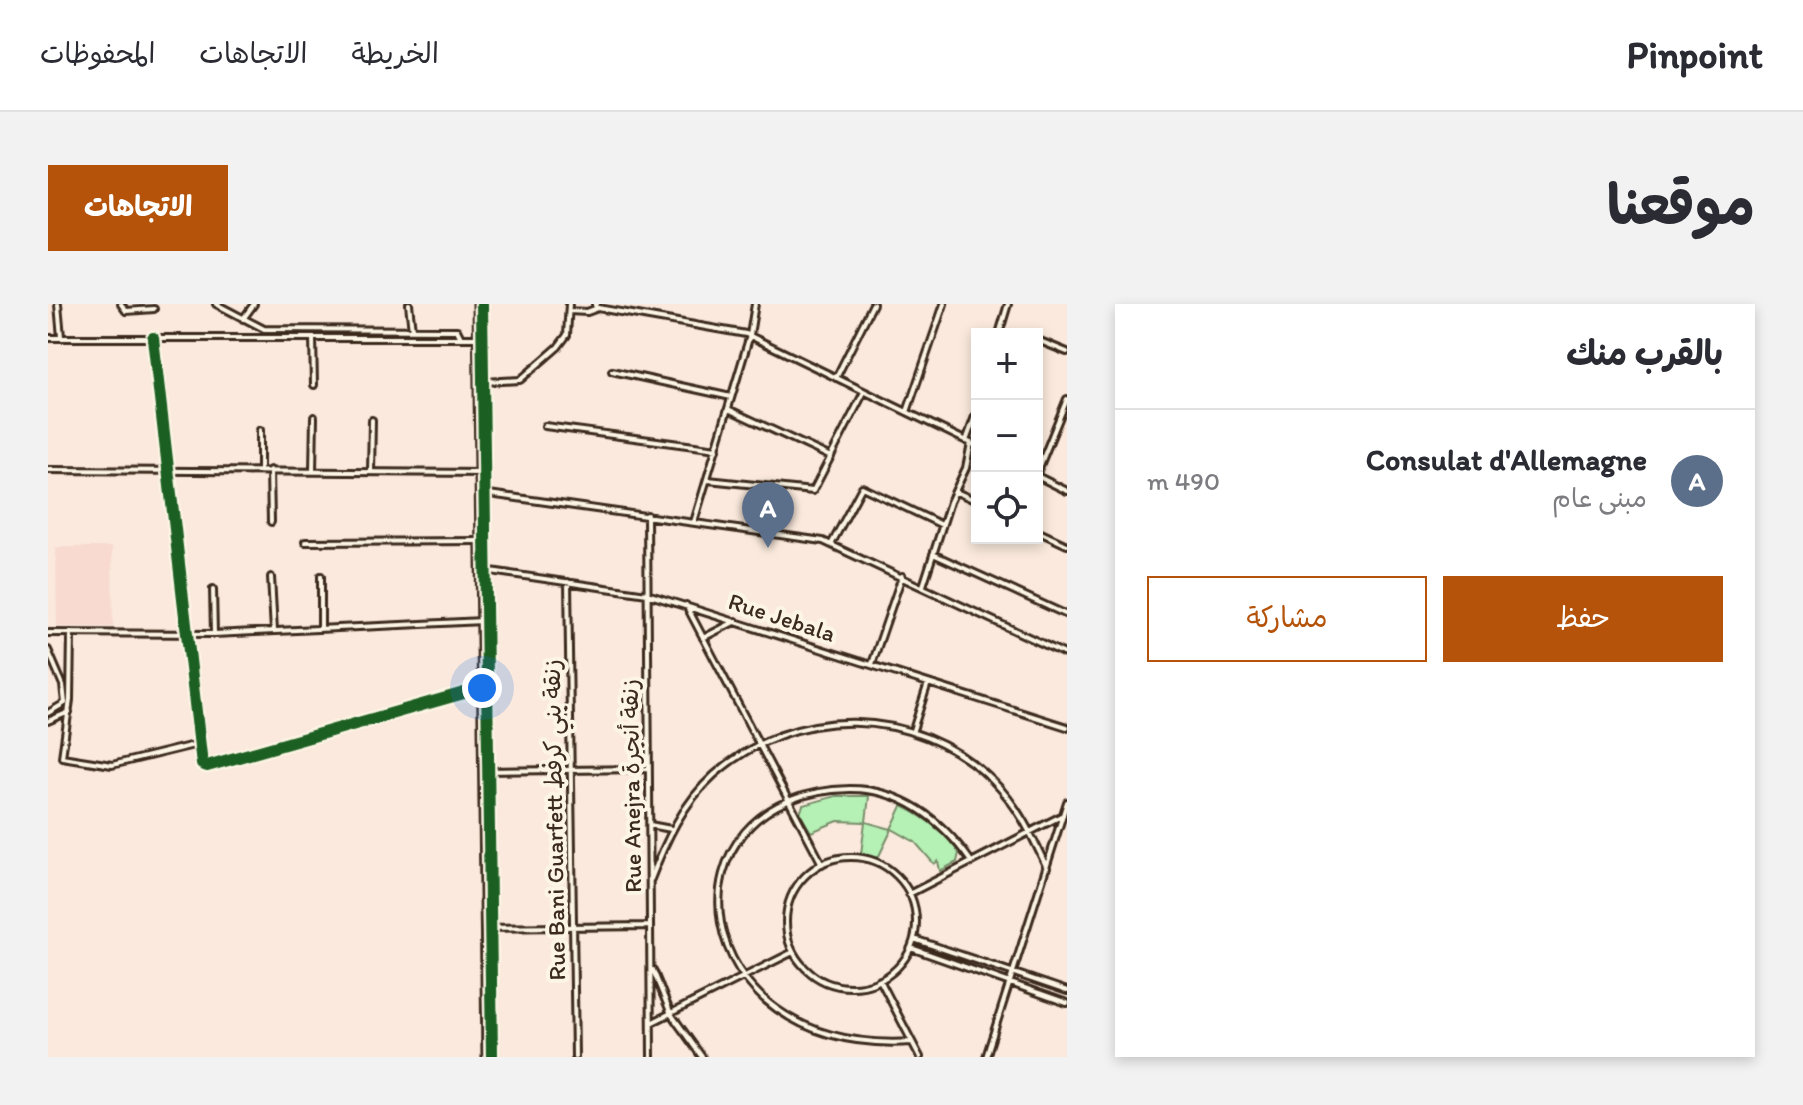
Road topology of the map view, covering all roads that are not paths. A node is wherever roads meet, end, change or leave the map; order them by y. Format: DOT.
graph roads {
  1 [pos="58,304"];
  2 [pos="121,304"];
  3 [pos="216,304"];
  4 [pos="254,304"];
  5 [pos="409,304"];
  6 [pos="480,304"];
  7 [pos="569,304"];
  8 [pos="755,304"];
  9 [pos="873,304"];
  10 [pos="944,304"];
  11 [pos="1008,304"];
  12 [pos="596,305"];
  13 [pos="154,309"];
  14 [pos="569,311"];
  15 [pos="243,319"];
  16 [pos="1001,328"];
  17 [pos="412,330"];
  18 [pos="750,335"];
  19 [pos="48,338"];
  20 [pos="61,338"];
  21 [pos="153,338"];
  22 [pos="313,338"];
  23 [pos="461,338"];
  24 [pos="480,338"];
  25 [pos="1043,342"];
  26 [pos="1067,352"];
  27 [pos="612,371"];
  28 [pos="836,378"];
  29 [pos="481,382"];
  30 [pos="314,385"];
  31 [pos="864,392"];
  32 [pos="732,397"];
  33 [pos="1067,399"];
  34 [pos="1065,408"];
  35 [pos="728,409"];
  36 [pos="907,412"];
  37 [pos="314,417"];
  38 [pos="372,420"];
  39 [pos="545,426"];
  40 [pos="260,430"];
  41 [pos="971,432"];
  42 [pos="968,442"];
  43 [pos="971,443"];
  44 [pos="717,449"];
  45 [pos="832,458"];
  46 [pos="48,470"];
  47 [pos="169,470"];
  48 [pos="260,470"];
  49 [pos="270,470"];
  50 [pos="313,471"];
  51 [pos="371,472"];
  52 [pos="1038,472"];
  53 [pos="482,473"];
  54 [pos="1043,477"];
  55 [pos="708,480"];
  56 [pos="1067,491"];
  57 [pos="956,492"];
  58 [pos="482,494"];
  59 [pos="971,498"];
  60 [pos="647,515"];
  61 [pos="271,522"];
  62 [pos="694,522"];
  63 [pos="942,525"];
  64 [pos="1043,534"];
  65 [pos="482,541"];
  66 [pos="305,542"];
  67 [pos="832,543"];
  68 [pos="1067,545"];
  69 [pos="933,554"];
  70 [pos="482,570"];
  71 [pos="321,576"];
  72 [pos="902,576"];
  73 [pos="271,577"];
  74 [pos="568,582"];
  75 [pos="923,586"];
  76 [pos="213,589"];
  77 [pos="647,594"];
  78 [pos="686,605"];
  79 [pos="1067,615"];
  80 [pos="482,621"];
  81 [pos="736,621"];
  82 [pos="321,629"];
  83 [pos="274,631"];
  84 [pos="48,633"];
  85 [pos="71,633"];
  86 [pos="214,634"];
  87 [pos="188,635"];
  88 [pos="703,638"];
  89 [pos="48,650"];
  90 [pos="1067,655"];
  91 [pos="872,664"];
  92 [pos="54,666"];
  93 [pos="48,669"];
  94 [pos="928,683"];
  95 [pos="482,688"];
  96 [pos="69,712"];
  97 [pos="48,713"];
  98 [pos="48,721"];
  99 [pos="1067,727"];
  100 [pos="913,730"];
  101 [pos="198,744"];
  102 [pos="758,744"];
  103 [pos="571,769"];
  104 [pos="648,769"];
  105 [pos="484,771"];
  106 [pos="1067,802"];
  107 [pos="790,804"];
  108 [pos="1063,815"];
  109 [pos="650,825"];
  110 [pos="672,829"];
  111 [pos="1029,830"];
  112 [pos="970,860"];
  113 [pos="822,864"];
  114 [pos="1047,868"];
  115 [pos="650,881"];
  116 [pos="909,894"];
  117 [pos="650,926"];
  118 [pos="572,927"];
  119 [pos="486,928"];
  120 [pos="914,939"];
  121 [pos="720,945"];
  122 [pos="911,948"];
  123 [pos="793,952"];
  124 [pos="651,964"];
  125 [pos="728,973"];
  126 [pos="1014,973"];
  127 [pos="880,980"];
  128 [pos="1010,983"];
  129 [pos="734,985"];
  130 [pos="1067,991"];
  131 [pos="1067,1003"];
  132 [pos="671,1014"];
  133 [pos="652,1023"];
  134 [pos="912,1042"];
  135 [pos="895,1047"];
  136 [pos="486,1057"];
  137 [pos="492,1057"];
  138 [pos="575,1057"];
  139 [pos="651,1057"];
  140 [pos="702,1057"];
  141 [pos="920,1057"];
  142 [pos="986,1057"];
  1 -- 20 [label="street"];
  2 -- 13 [label="street"];
  3 -- 15 [label="street"];
  4 -- 15 [label="street"];
  5 -- 17 [label="street"];
  6 -- 24 [label="street"];
  7 -- 14 [label="street"];
  8 -- 18 [label="street"];
  9 -- 28 [label="street"];
  10 -- 36 [label="street"];
  11 -- 16 [label="street"];
  12 -- 14 [label="street"];
  12 -- 18 [label="street"];
  14 -- 29 [label="street"];
  15 -- 17 [label="street"];
  17 -- 23 [label="street"];
  18 -- 28 [label="street"];
  18 -- 32 [label="street"];
  19 -- 20 [label="street"];
  20 -- 21 [label="street"];
  21 -- 22 [label="street"];
  21 -- 47 [label="street"];
  22 -- 23 [label="street"];
  22 -- 30 [label="street"];
  23 -- 24 [label="street"];
  24 -- 29 [label="street"];
  25 -- 26 [label="street"];
  27 -- 32 [label="street"];
  28 -- 31 [label="street"];
  29 -- 53 [label="street"];
  31 -- 36 [label="street"];
  31 -- 45 [label="street"];
  32 -- 35 [label="street"];
  33 -- 34 [label="street"];
  34 -- 52 [label="street"];
  35 -- 44 [label="street"];
  35 -- 45 [label="street"];
  36 -- 42 [label="street"];
  37 -- 50 [label="street"];
  38 -- 51 [label="street"];
  39 -- 44 [label="street"];
  40 -- 48 [label="street"];
  41 -- 42 [label="street"];
  42 -- 43 [label="street"];
  42 -- 57 [label="street"];
  44 -- 55 [label="street"];
  45 -- 55 [label="street"];
  46 -- 47 [label="street"];
  47 -- 48 [label="street"];
  47 -- 87 [label="street"];
  48 -- 49 [label="street"];
  49 -- 50 [label="street"];
  49 -- 61 [label="street"];
  50 -- 51 [label="street"];
  51 -- 53 [label="street"];
  53 -- 58 [label="street"];
  54 -- 56 [label="street"];
  55 -- 62 [label="street"];
  57 -- 59 [label="street"];
  57 -- 63 [label="street"];
  58 -- 60 [label="street"];
  58 -- 65 [label="street"];
  60 -- 62 [label="street"];
  60 -- 77 [label="street, Rue Anejra زنقة أنجرة"];
  62 -- 67 [label="street"];
  63 -- 67 [label="street"];
  63 -- 69 [label="street"];
  64 -- 68 [label="street"];
  65 -- 66 [label="street"];
  65 -- 70 [label="street"];
  67 -- 72 [label="street"];
  69 -- 75 [label="street"];
  69 -- 79 [label="street"];
  70 -- 74 [label="street, Rue Jebala"];
  70 -- 80 [label="street"];
  71 -- 82 [label="street"];
  72 -- 75 [label="street"];
  72 -- 91 [label="street"];
  73 -- 83 [label="street"];
  74 -- 77 [label="street, Rue Jebala"];
  74 -- 103 [label="street, Rue Bani Guarfett زنقة بني كرفط"];
  75 -- 90 [label="street"];
  76 -- 86 [label="street"];
  77 -- 78 [label="street, Rue Jebala"];
  77 -- 104 [label="street, Rue Anejra زنقة أنجرة"];
  78 -- 81 [label="street, Rue Jebala"];
  78 -- 88 [label="street"];
  80 -- 82 [label="street"];
  80 -- 95 [label="street"];
  81 -- 88 [label="street"];
  81 -- 91 [label="street, Rue Jebala"];
  82 -- 83 [label="street"];
  83 -- 86 [label="street"];
  84 -- 85 [label="street"];
  85 -- 87 [label="street"];
  85 -- 96 [label="street"];
  86 -- 87 [label="street"];
  87 -- 101 [label="street"];
  88 -- 102 [label="street"];
  89 -- 92 [label="street"];
  91 -- 94 [label="street, Rue Jebala"];
  92 -- 93 [label="street"];
  92 -- 97 [label="street"];
  94 -- 99 [label="street, Rue Jebala"];
  94 -- 100 [label="street"];
  95 -- 101 [label="street"];
  95 -- 105 [label="street"];
  96 -- 98 [label="street"];
  96 -- 101 [label="street"];
  100 -- 102 [label="street"];
  100 -- 111 [label="street"];
  102 -- 107 [label="street"];
  102 -- 110 [label="street"];
  103 -- 104 [label="street"];
  103 -- 105 [label="street"];
  103 -- 118 [label="street, Rue Bani Guarfett زنقة بني كرفط"];
  104 -- 109 [label="street, Rue Anejra زنقة أنجرة"];
  105 -- 119 [label="street"];
  106 -- 108 [label="street"];
  107 -- 112 [label="street"];
  107 -- 113 [label="street"];
  107 -- 121 [label="street"];
  108 -- 111 [label="street"];
  108 -- 114 [label="street"];
  109 -- 110 [label="street"];
  109 -- 115 [label="street, Rue Anejra زنقة أنجرة"];
  110 -- 115 [label="street"];
  111 -- 112 [label="street"];
  111 -- 114 [label="street"];
  112 -- 116 [label="street"];
  113 -- 116 [label="street"];
  113 -- 123 [label="street"];
  114 -- 126 [label="street"];
  115 -- 117 [label="street, Rue Anejra زنقة أنجرة"];
  116 -- 120 [label="street"];
  117 -- 118 [label="street"];
  117 -- 124 [label="street, Rue Anejra زنقة أنجرة"];
  118 -- 119 [label="street"];
  118 -- 138 [label="street, Rue Bani Guarfett زنقة بني كرفط"];
  119 -- 136 [label="street"];
  119 -- 137 [label="street"];
  120 -- 122 [label="street"];
  120 -- 126 [label="street"];
  122 -- 127 [label="street"];
  122 -- 128 [label="street"];
  123 -- 127 [label="street"];
  123 -- 129 [label="street"];
  124 -- 132 [label="street"];
  124 -- 133 [label="street, Rue Anejra زنقة أنجرة"];
  125 -- 129 [label="street"];
  126 -- 128 [label="street"];
  126 -- 130 [label="street"];
  127 -- 134 [label="street"];
  128 -- 131 [label="street"];
  128 -- 142 [label="street"];
  129 -- 132 [label="street"];
  132 -- 133 [label="street"];
  132 -- 140 [label="street"];
  133 -- 139 [label="street, Rue Anejra زنقة أنجرة"];
  134 -- 135 [label="street"];
  134 -- 141 [label="street"];
}
